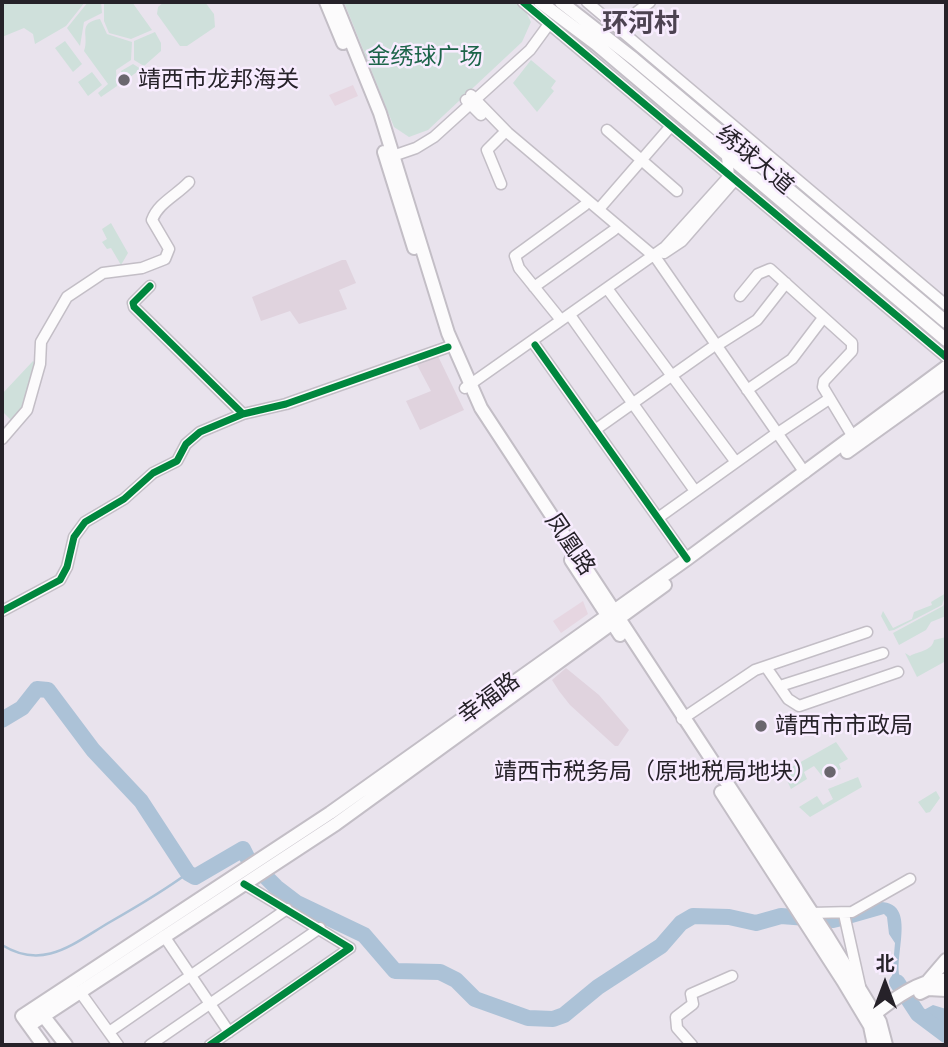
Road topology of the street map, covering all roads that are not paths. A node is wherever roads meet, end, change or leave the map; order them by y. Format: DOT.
graph roads {
  1 [pos="326,2"];
  2 [pos="335,2"];
  3 [pos="523,2"];
  4 [pos="540,2"];
  5 [pos="561,2"];
  6 [pos="587,2"];
  7 [pos="649,2"];
  8 [pos="546,22"];
  9 [pos="623,30"];
  10 [pos="627,70"];
  11 [pos="633,92"];
  12 [pos="470,100"];
  13 [pos="708,102"];
  14 [pos="675,112"];
  15 [pos="708,121"];
  16 [pos="607,130"];
  17 [pos="675,130"];
  18 [pos="502,135"];
  19 [pos="390,155"];
  20 [pos="727,157"];
  21 [pos="640,158"];
  22 [pos="732,178"];
  23 [pos="189,182"];
  24 [pos="501,184"];
  25 [pos="677,191"];
  26 [pos="813,191"];
  27 [pos="585,205"];
  28 [pos="811,207"];
  29 [pos="599,209"];
  30 [pos="798,216"];
  31 [pos="614,229"];
  32 [pos="799,233"];
  33 [pos="881,248"];
  34 [pos="651,258"];
  35 [pos="858,266"];
  36 [pos="882,267"];
  37 [pos="786,284"];
  38 [pos="150,286"];
  39 [pos="534,287"];
  40 [pos="863,288"];
  41 [pos="609,291"];
  42 [pos="740,296"];
  43 [pos="946,305"];
  44 [pos="572,318"];
  45 [pos="823,318"];
  46 [pos="561,320"];
  47 [pos="946,321"];
  48 [pos="946,340"];
  49 [pos="535,345"];
  50 [pos="448,347"];
  51 [pos="714,347"];
  52 [pos="946,357"];
  53 [pos="946,367"];
  54 [pos="672,378"];
  55 [pos="946,382"];
  56 [pos="469,390"];
  57 [pos="747,390"];
  58 [pos="829,399"];
  59 [pos="634,405"];
  60 [pos="243,414"];
  61 [pos="595,430"];
  62 [pos="776,434"];
  63 [pos="853,437"];
  64 [pos="2,439"];
  65 [pos="735,461"];
  66 [pos="804,474"];
  67 [pos="695,491"];
  68 [pos="658,517"];
  69 [pos="687,559"];
  70 [pos="2,611"];
  71 [pos="613,617"];
  72 [pos="867,632"];
  73 [pos="883,653"];
  74 [pos="766,667"];
  75 [pos="898,672"];
  76 [pos="780,686"];
  77 [pos="682,719"];
  78 [pos="249,876"];
  79 [pos="910,878"];
  80 [pos="287,908"];
  81 [pos="844,914"];
  82 [pos="809,919"];
  83 [pos="320,928"];
  84 [pos="164,936"];
  85 [pos="946,960"];
  86 [pos="191,975"];
  87 [pos="732,976"];
  88 [pos="946,982"];
  89 [pos="922,988"];
  90 [pos="858,989"];
  91 [pos="80,992"];
  92 [pos="208,1003"];
  93 [pos="40,1011"];
  94 [pos="108,1032"];
  95 [pos="229,1032"];
  96 [pos="878,1032"];
  97 [pos="43,1045"];
  98 [pos="66,1045"];
  99 [pos="118,1045"];
  100 [pos="150,1045"];
  101 [pos="210,1045"];
  102 [pos="692,1045"];
  1 -- 19 [label="main road, 凤凰路"];
  2 -- 19 [label="main road, 凤凰路"];
  3 -- 8 [label="street"];
  4 -- 10 [label="main road, 绣球大道"];
  5 -- 15 [label="main road, 绣球大道"];
  6 -- 9 [label="street"];
  7 -- 9 [label="street"];
  8 -- 11 [label="street"];
  8 -- 12 [label="street"];
  9 -- 13 [label="street"];
  10 -- 11 [label="street"];
  10 -- 14 [label="main road, 绣球大道"];
  11 -- 17 [label="street"];
  12 -- 18 [label="street"];
  12 -- 19 [label="street"];
  12 -- 29 [label="street"];
  13 -- 15 [label="street"];
  13 -- 26 [label="street"];
  14 -- 17 [label="street"];
  14 -- 20 [label="main road, 绣球大道"];
  15 -- 28 [label="main road, 绣球大道"];
  16 -- 21 [label="street"];
  17 -- 21 [label="street"];
  17 -- 22 [label="street"];
  18 -- 24 [label="street"];
  18 -- 27 [label="street"];
  19 -- 50 [label="main road, 凤凰路"];
  19 -- 56 [label="main road, 凤凰路"];
  20 -- 22 [label="street"];
  20 -- 30 [label="main road, 绣球大道"];
  21 -- 25 [label="street"];
  21 -- 29 [label="street"];
  22 -- 32 [label="street"];
  22 -- 34 [label="street"];
  23 -- 64 [label="street"];
  26 -- 28 [label="street"];
  26 -- 33 [label="street"];
  27 -- 31 [label="street"];
  27 -- 39 [label="street"];
  28 -- 36 [label="main road, 绣球大道"];
  29 -- 34 [label="street"];
  30 -- 32 [label="street"];
  30 -- 35 [label="main road, 绣球大道"];
  31 -- 34 [label="street"];
  31 -- 39 [label="street"];
  32 -- 40 [label="street"];
  33 -- 36 [label="street"];
  33 -- 43 [label="street"];
  34 -- 41 [label="street"];
  34 -- 46 [label="street"];
  34 -- 51 [label="street"];
  35 -- 40 [label="street"];
  35 -- 48 [label="main road, 绣球大道"];
  36 -- 47 [label="main road, 绣球大道"];
  37 -- 42 [label="street"];
  37 -- 45 [label="street"];
  37 -- 51 [label="street"];
  38 -- 60 [label="street"];
  39 -- 46 [label="street"];
  40 -- 52 [label="street"];
  41 -- 44 [label="street"];
  41 -- 54 [label="street"];
  44 -- 49 [label="street"];
  44 -- 59 [label="street"];
  45 -- 57 [label="street"];
  45 -- 58 [label="street"];
  46 -- 56 [label="street"];
  49 -- 56 [label="street"];
  49 -- 61 [label="street"];
  50 -- 56 [label="main road, 凤凰路"];
  50 -- 60 [label="street"];
  51 -- 54 [label="street"];
  51 -- 57 [label="street"];
  51 -- 62 [label="street"];
  53 -- 63 [label="main road, 幸福路"];
  54 -- 59 [label="street"];
  54 -- 65 [label="street"];
  55 -- 71 [label="main road, 幸福路"];
  56 -- 71 [label="main road, 凤凰路"];
  57 -- 62 [label="street"];
  58 -- 62 [label="street"];
  58 -- 63 [label="street"];
  59 -- 61 [label="street"];
  59 -- 67 [label="street"];
  60 -- 70 [label="street"];
  61 -- 68 [label="street"];
  62 -- 65 [label="street"];
  62 -- 66 [label="street"];
  63 -- 66 [label="main road, 幸福路"];
  65 -- 67 [label="street"];
  66 -- 69 [label="main road, 幸福路"];
  67 -- 68 [label="street"];
  68 -- 69 [label="street"];
  69 -- 71 [label="main road, 幸福路"];
  71 -- 77 [label="main road, 凤凰路"];
  71 -- 78 [label="main road, 幸福路"];
  71 -- 82 [label="main road, 凤凰路"];
  72 -- 74 [label="street"];
  73 -- 76 [label="street"];
  74 -- 76 [label="street"];
  74 -- 77 [label="street"];
  75 -- 76 [label="street"];
  77 -- 82 [label="main road, 凤凰路"];
  78 -- 80 [label="street"];
  78 -- 84 [label="main road, 幸福路"];
  78 -- 93 [label="main road, 幸福路"];
  79 -- 81 [label="street"];
  80 -- 83 [label="street"];
  80 -- 86 [label="street"];
  81 -- 82 [label="street"];
  81 -- 90 [label="street"];
  82 -- 90 [label="main road, 凤凰路"];
  82 -- 96 [label="main road, 凤凰路"];
  83 -- 92 [label="street"];
  83 -- 95 [label="street"];
  84 -- 86 [label="street"];
  84 -- 91 [label="main road, 幸福路"];
  85 -- 89 [label="main road"];
  86 -- 92 [label="street"];
  86 -- 94 [label="street"];
  87 -- 102 [label="street"];
  88 -- 89 [label="main road"];
  89 -- 96 [label="main road"];
  90 -- 96 [label="main road, 凤凰路"];
  91 -- 93 [label="main road, 幸福路"];
  91 -- 94 [label="street"];
  92 -- 95 [label="street"];
  92 -- 100 [label="street"];
  93 -- 97 [label="main road, 幸福路"];
  93 -- 98 [label="main road"];
  94 -- 99 [label="street"];
  95 -- 101 [label="street"];
}
